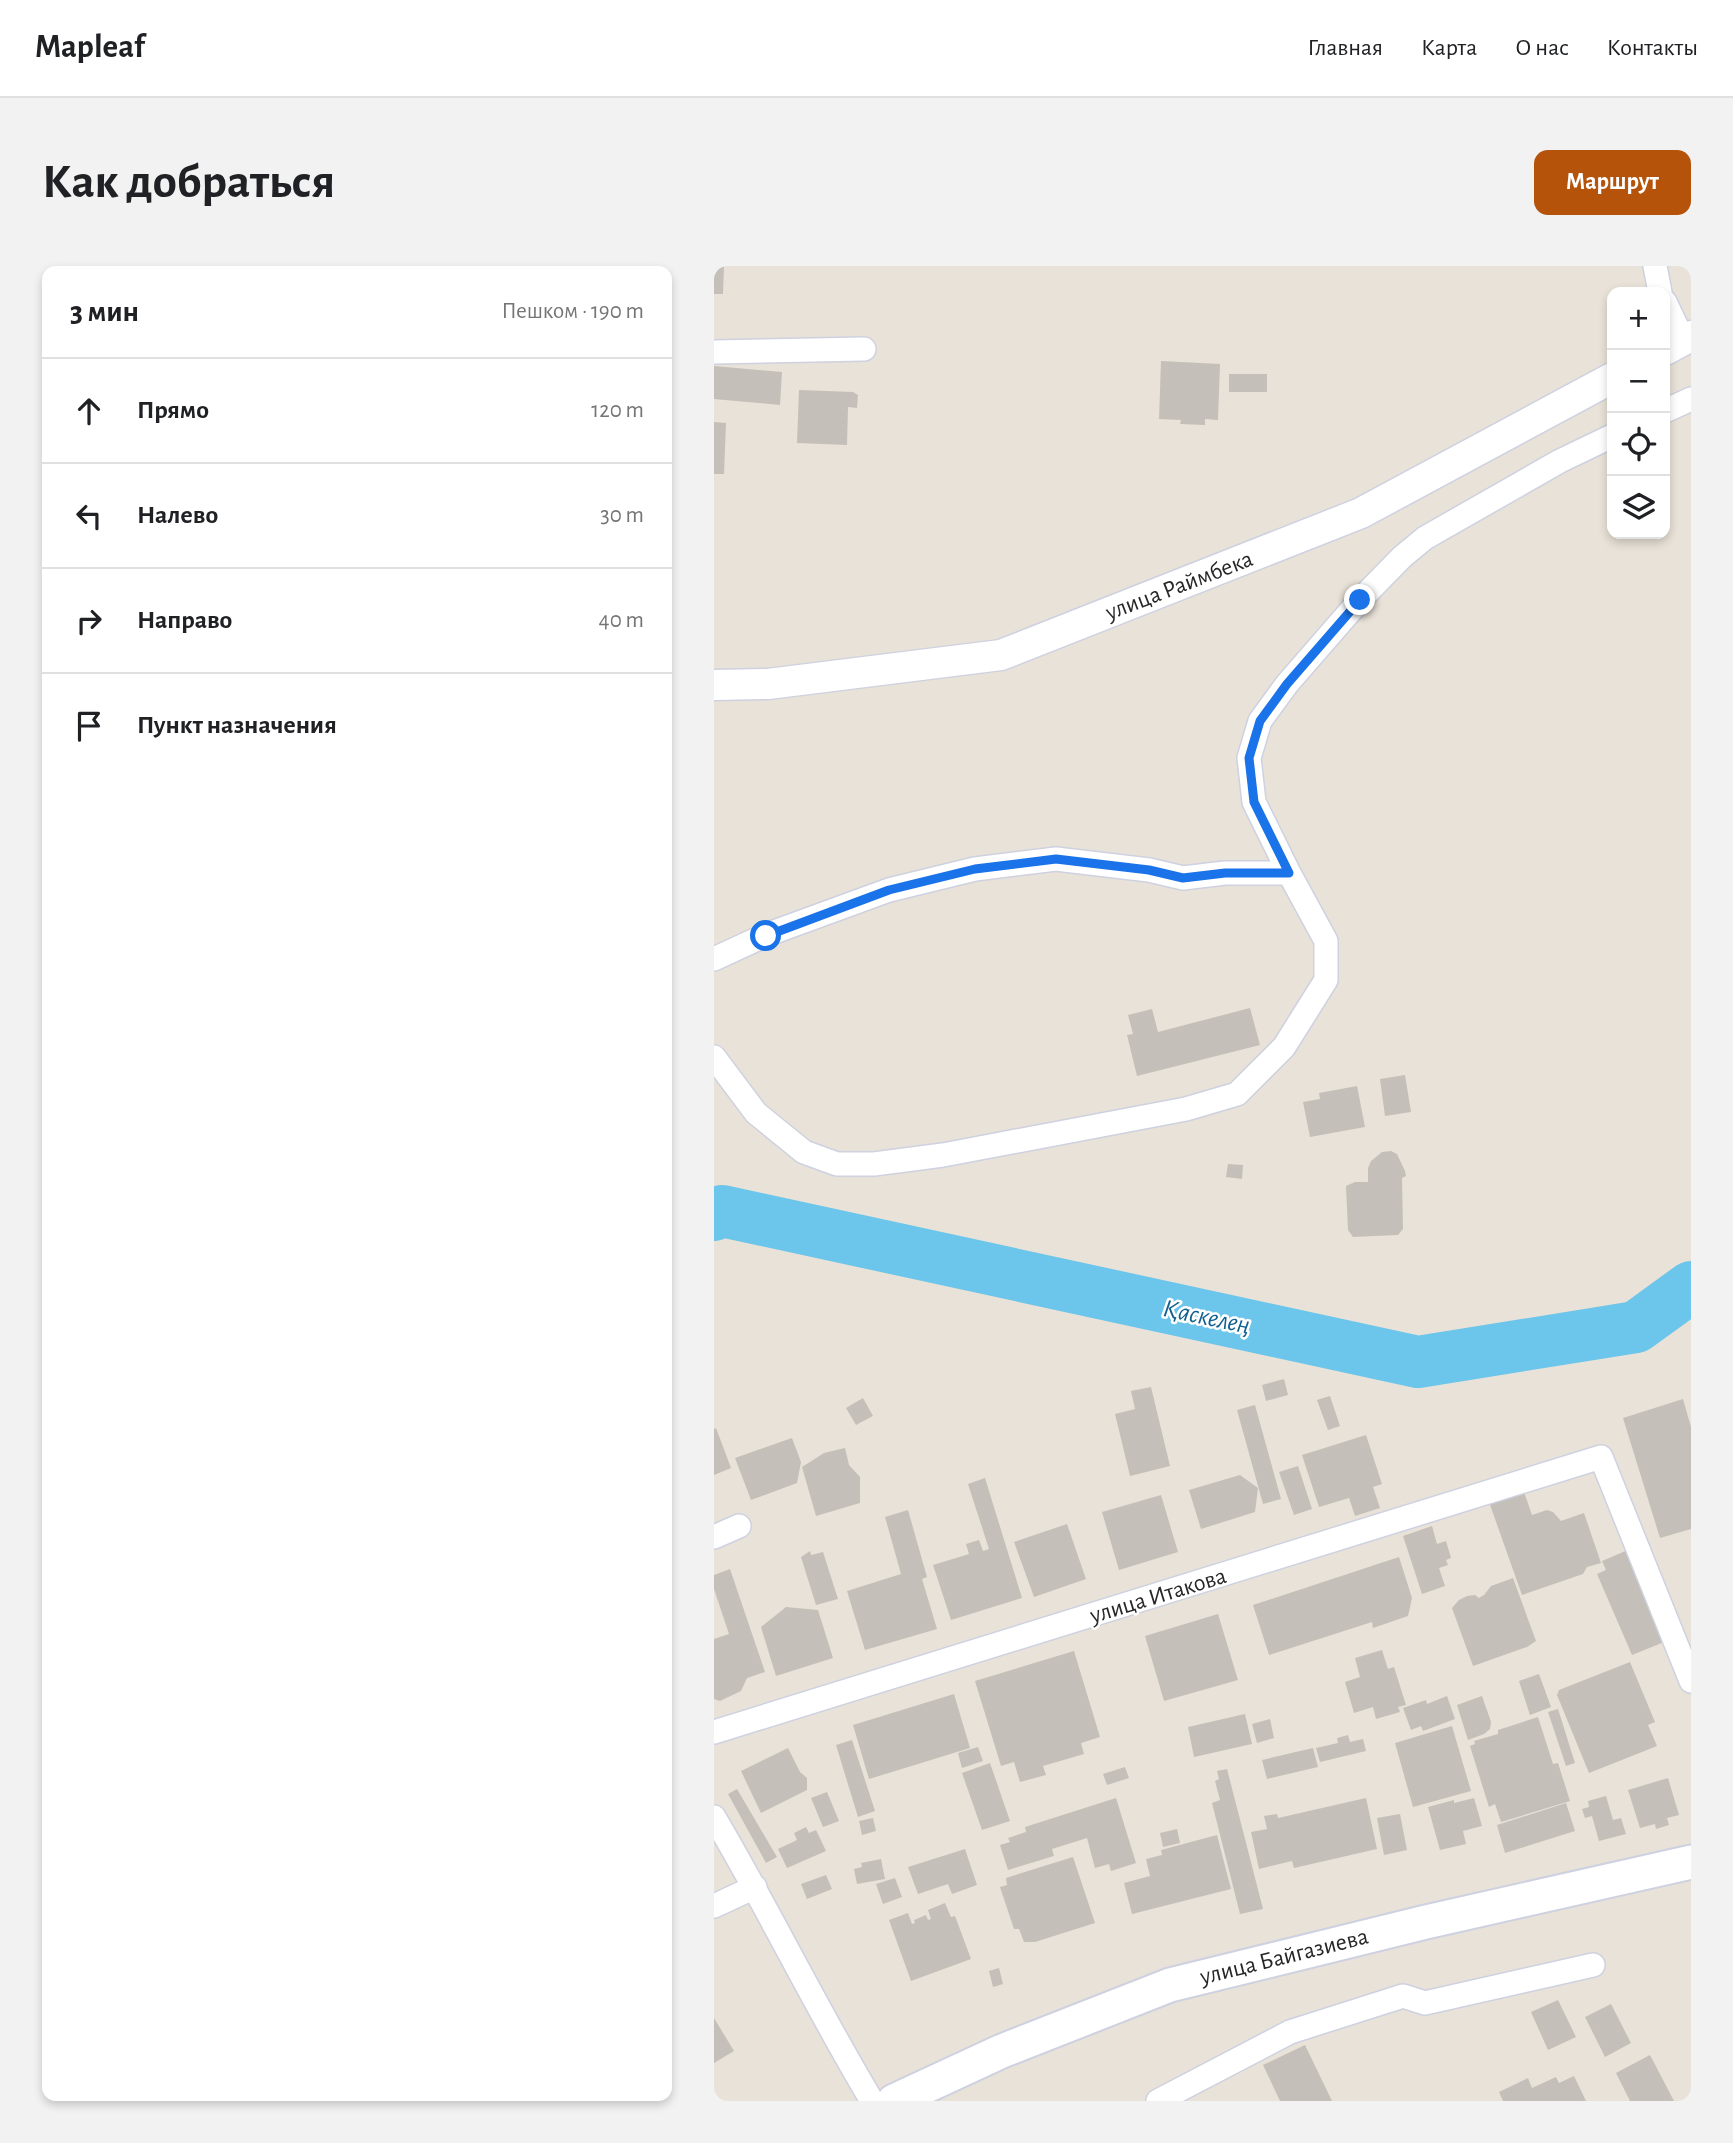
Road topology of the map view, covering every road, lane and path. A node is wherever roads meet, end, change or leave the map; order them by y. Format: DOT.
graph roads {
  1 [pos="1655,266"];
  2 [pos="1659,287"];
  3 [pos="1670,315"];
  4 [pos="1680,342"];
  5 [pos="864,349"];
  6 [pos="714,352"];
  7 [pos="1607,381"];
  8 [pos="1691,398"];
  9 [pos="1670,408"];
  10 [pos="1607,438"];
  11 [pos="714,685"];
  12 [pos="1289,873"];
  13 [pos="714,959"];
  14 [pos="714,1057"];
  15 [pos="739,1526"];
  16 [pos="714,1537"];
  17 [pos="1691,1681"];
  18 [pos="714,1732"];
  19 [pos="714,1817"];
  20 [pos="1691,1862"];
  21 [pos="755,1887"];
  22 [pos="714,1906"];
  23 [pos="1593,1965"];
  24 [pos="872,2101"];
  25 [pos="894,2101"];
  26 [pos="1158,2101"];
  1 -- 2 [label="street"];
  3 -- 4 [label="street"];
  5 -- 6 [label="street"];
  7 -- 11 [label="street, улица Раймбека"];
  8 -- 9 [label="street"];
  10 -- 12 [label="street"];
  12 -- 13 [label="street"];
  12 -- 14 [label="street"];
  15 -- 16 [label="street"];
  17 -- 18 [label="street, улица Итакова"];
  19 -- 21 [label="street"];
  20 -- 25 [label="main road, улица Байгазиева"];
  21 -- 22 [label="street"];
  21 -- 24 [label="street"];
  23 -- 26 [label="street"];
}
